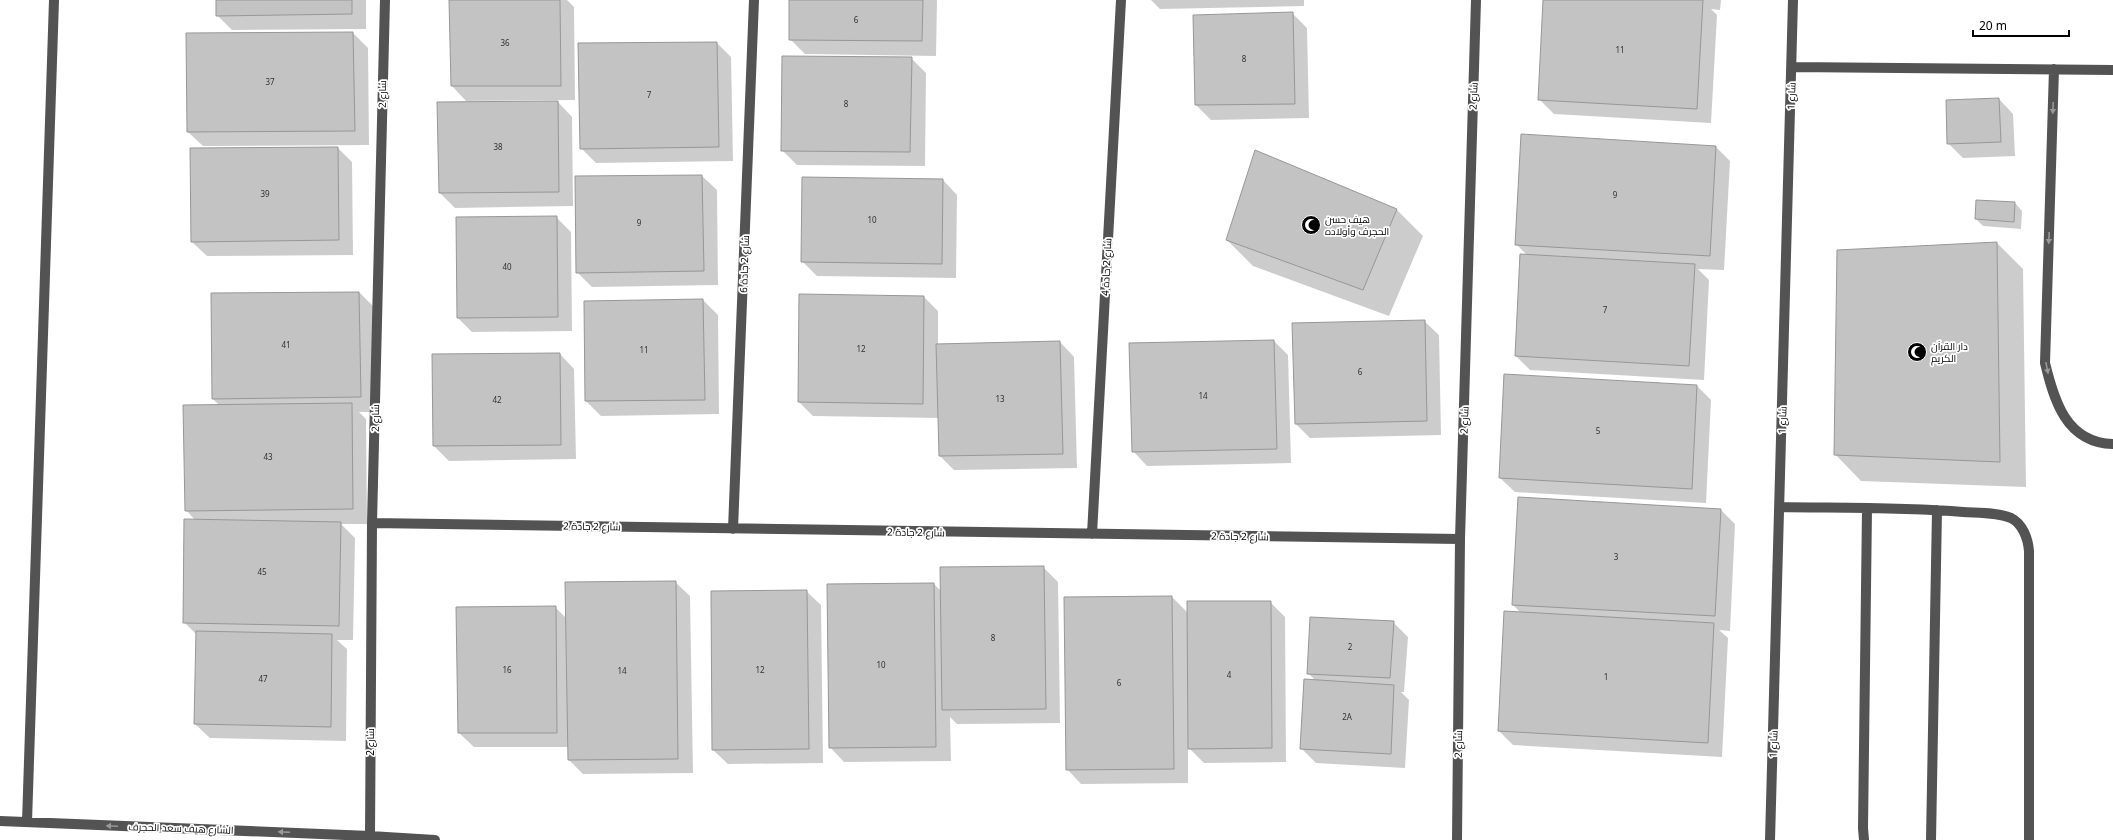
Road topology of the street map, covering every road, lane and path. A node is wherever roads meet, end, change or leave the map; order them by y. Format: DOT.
graph roads {
  1 [pos="54,0"];
  2 [pos="385,0"];
  3 [pos="754,0"];
  4 [pos="1121,0"];
  5 [pos="1476,0"];
  6 [pos="1793,0"];
  7 [pos="1792,67"];
  8 [pos="2054,70"];
  9 [pos="2113,70"];
  10 [pos="2113,444"];
  11 [pos="1780,507"];
  12 [pos="1866,509"];
  13 [pos="1937,510"];
  14 [pos="372,523"];
  15 [pos="733,529"];
  16 [pos="1092,534"];
  17 [pos="1460,539"];
  18 [pos="0,821"];
  19 [pos="27,822"];
  20 [pos="370,836"];
  21 [pos="435,840"];
  22 [pos="1457,840"];
  23 [pos="1770,840"];
  24 [pos="1864,840"];
  25 [pos="1931,840"];
  26 [pos="2028,840"];
  1 -- 19 [label="street"];
  2 -- 14 [label="street, شارع 2"];
  3 -- 15 [label="street, شارع 2 جادة 6"];
  4 -- 16 [label="street, شارع 2 جادة 4"];
  5 -- 17 [label="street, شارع 2"];
  6 -- 7 [label="street, شارع 1"];
  7 -- 8 [label="street"];
  7 -- 11 [label="street, شارع 1"];
  8 -- 9 [label="street"];
  8 -- 10 [label="street, one-way"];
  11 -- 12 [label="street"];
  11 -- 23 [label="street, شارع 1"];
  12 -- 13 [label="street"];
  12 -- 24 [label="street"];
  13 -- 25 [label="street"];
  13 -- 26 [label="street"];
  14 -- 15 [label="street, شارع 2 جادة 2"];
  14 -- 20 [label="street, شارع 2"];
  15 -- 16 [label="street, شارع 2 جادة 2"];
  16 -- 17 [label="street, شارع 2 جادة 2"];
  17 -- 22 [label="street, شارع 2"];
  18 -- 19 [label="street, الشارع هيف سعد الحجرف"];
  20 -- 19 [label="street, الشارع هيف سعد الحجرف, one-way"];
  20 -- 21 [label="street, الشارع هيف سعد الحجرف"];
}
